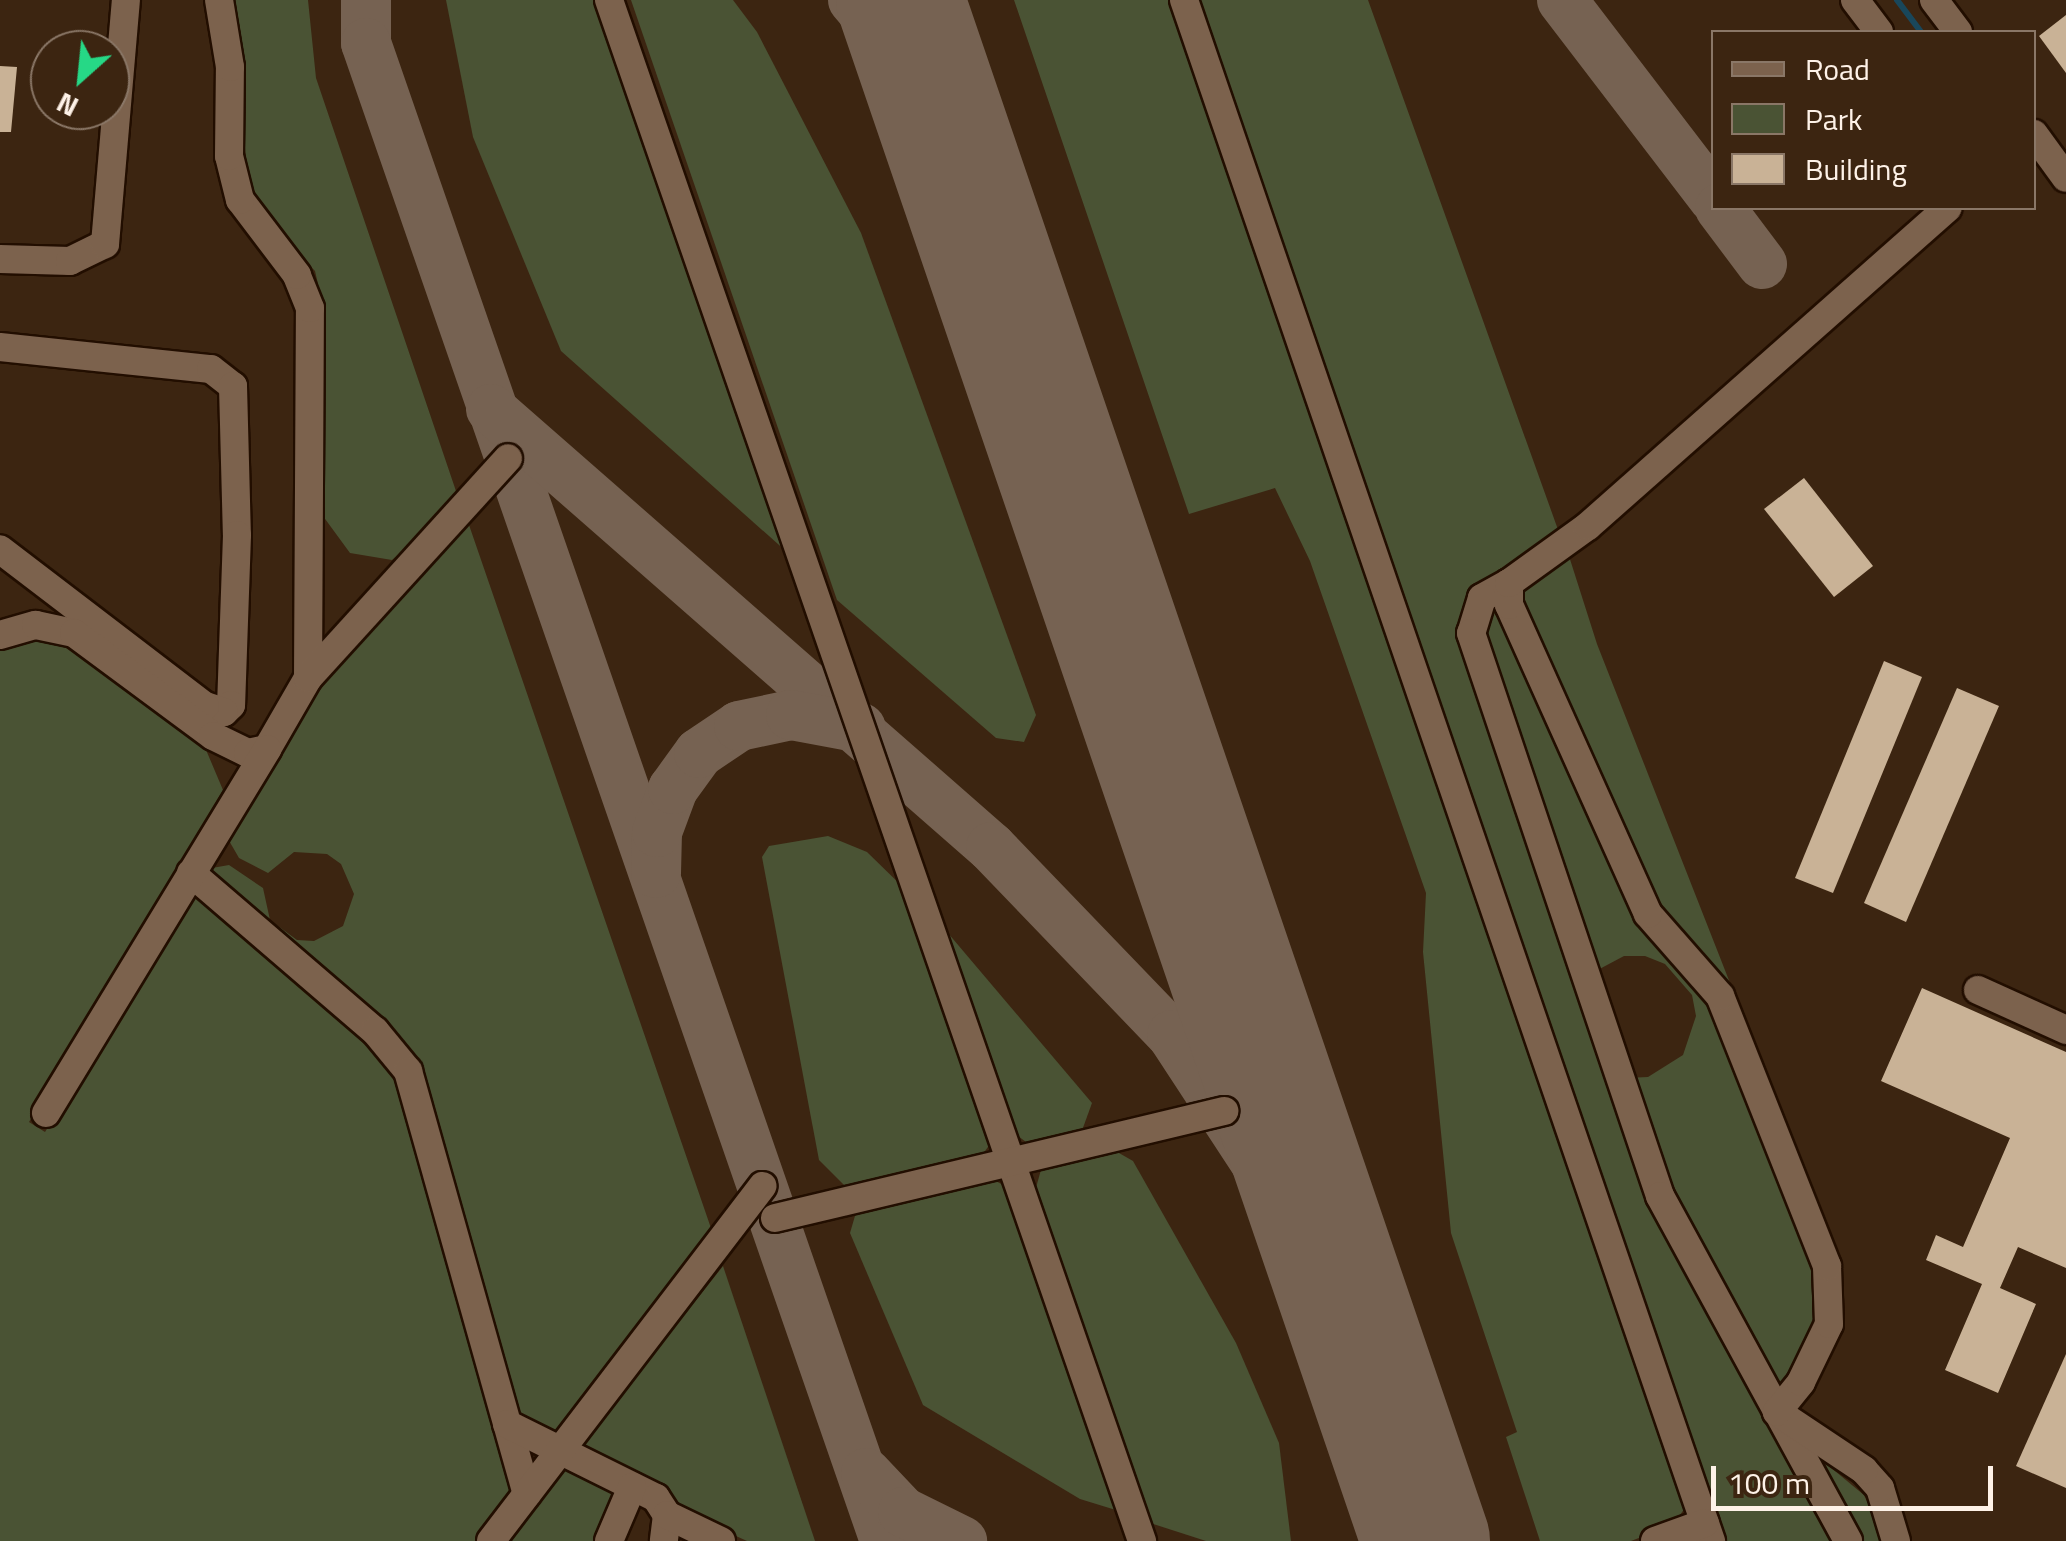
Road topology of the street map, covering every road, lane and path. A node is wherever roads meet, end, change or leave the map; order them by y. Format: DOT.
graph roads {
  1 [pos="126,0"];
  2 [pos="219,0"];
  3 [pos="610,0"];
  4 [pos="1184,0"];
  5 [pos="1855,0"];
  6 [pos="1934,0"];
  7 [pos="1878,30"];
  8 [pos="1956,30"];
  9 [pos="2036,137"];
  10 [pos="2066,178"];
  11 [pos="1946,210"];
  12 [pos="0,259"];
  13 [pos="0,347"];
  14 [pos="508,458"];
  15 [pos="0,548"];
  16 [pos="1509,583"];
  17 [pos="0,636"];
  18 [pos="308,678"];
  19 [pos="266,749"];
  20 [pos="191,874"];
  21 [pos="1978,990"];
  22 [pos="2066,1030"];
  23 [pos="1224,1111"];
  24 [pos="46,1114"];
  25 [pos="1011,1162"];
  26 [pos="762,1186"];
  27 [pos="776,1218"];
  28 [pos="1777,1412"];
  29 [pos="507,1424"];
  30 [pos="560,1450"];
  31 [pos="632,1486"];
  32 [pos="527,1494"];
  33 [pos="666,1528"];
  34 [pos="1708,1532"];
  35 [pos="491,1541"];
  36 [pos="610,1541"];
  37 [pos="721,1541"];
  38 [pos="1142,1541"];
  39 [pos="1655,1541"];
  40 [pos="1848,1541"];
  41 [pos="1896,1541"];
  1 -- 12 [label="street"];
  2 -- 18 [label="street"];
  3 -- 25 [label="street"];
  4 -- 34 [label="street"];
  5 -- 7 [label="street"];
  6 -- 8 [label="street"];
  9 -- 10 [label="street"];
  11 -- 16 [label="street"];
  13 -- 15 [label="street"];
  14 -- 18 [label="street"];
  16 -- 28 [label="street"];
  16 -- 28 [label="street"];
  17 -- 19 [label="street"];
  18 -- 19 [label="street"];
  19 -- 20 [label="street"];
  20 -- 24 [label="street"];
  20 -- 29 [label="street"];
  21 -- 22 [label="street"];
  23 -- 25 [label="street"];
  25 -- 27 [label="street"];
  25 -- 38 [label="street"];
  26 -- 30 [label="street"];
  28 -- 40 [label="street"];
  28 -- 41 [label="street"];
  29 -- 30 [label="street"];
  29 -- 32 [label="street"];
  30 -- 31 [label="street"];
  30 -- 32 [label="street"];
  31 -- 33 [label="street"];
  31 -- 36 [label="street"];
  32 -- 35 [label="street"];
  33 -- 37 [label="street"];
  34 -- 39 [label="street"];
}
